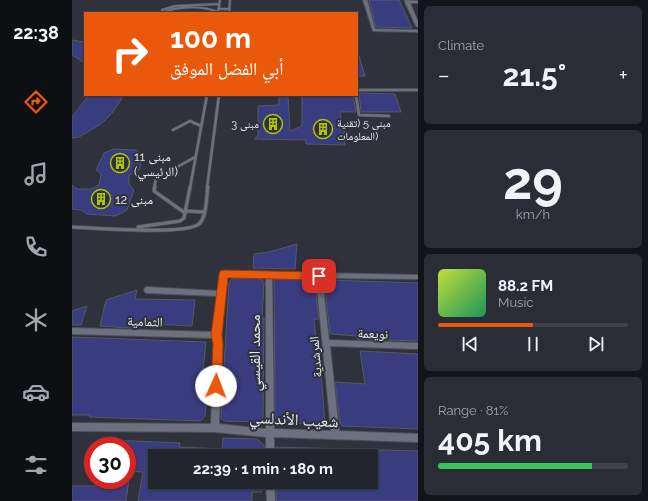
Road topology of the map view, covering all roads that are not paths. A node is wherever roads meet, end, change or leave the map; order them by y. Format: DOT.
graph roads {
  1 [pos="220,0"];
  2 [pos="230,0"];
  3 [pos="365,0"];
  4 [pos="407,1"];
  5 [pos="418,2"];
  6 [pos="219,4"];
  7 [pos="218,9"];
  8 [pos="229,9"];
  9 [pos="162,10"];
  10 [pos="166,11"];
  11 [pos="216,12"];
  12 [pos="418,26"];
  13 [pos="418,31"];
  14 [pos="358,90"];
  15 [pos="418,90"];
  16 [pos="207,96"];
  17 [pos="219,96"];
  18 [pos="356,96"];
  19 [pos="389,116"];
  20 [pos="201,126"];
  21 [pos="173,130"];
  22 [pos="195,157"];
  23 [pos="185,212"];
  24 [pos="204,212"];
  25 [pos="72,227"];
  26 [pos="128,229"];
  27 [pos="269,274"];
  28 [pos="319,276"];
  29 [pos="418,277"];
  30 [pos="147,290"];
  31 [pos="222,294"];
  32 [pos="72,331"];
  33 [pos="216,335"];
  34 [pos="326,343"];
  35 [pos="418,346"];
  36 [pos="72,427"];
  37 [pos="215,428"];
  38 [pos="270,433"];
  39 [pos="335,435"];
  40 [pos="418,438"];
  41 [pos="270,449"];
  42 [pos="270,489"];
  43 [pos="271,501"];
  1 -- 6 [label="lane"];
  2 -- 8 [label="lane"];
  3 -- 13 [label="street"];
  4 -- 5 [label="street"];
  4 -- 12 [label="street"];
  6 -- 7 [label="lane"];
  6 -- 9 [label="lane"];
  7 -- 8 [label="lane"];
  10 -- 11 [label="lane"];
  14 -- 15 [label="lane"];
  16 -- 20 [label="lane"];
  17 -- 24 [label="lane"];
  18 -- 19 [label="lane"];
  20 -- 21 [label="lane"];
  20 -- 22 [label="lane"];
  22 -- 23 [label="lane"];
  22 -- 23 [label="lane"];
  23 -- 24 [label="lane"];
  23 -- 26 [label="lane"];
  24 -- 26 [label="lane"];
  25 -- 26 [label="lane"];
  27 -- 28 [label="street"];
  27 -- 31 [label="street"];
  27 -- 38 [label="street, محمد القيسي"];
  28 -- 29 [label="street"];
  28 -- 34 [label="street, المرشدية"];
  30 -- 31 [label="street"];
  31 -- 33 [label="street"];
  32 -- 33 [label="street, الثمامية"];
  33 -- 37 [label="street"];
  34 -- 35 [label="street, نويعمة"];
  34 -- 39 [label="street, المرشدية"];
  36 -- 37 [label="street, شعيب الأندلسي"];
  37 -- 38 [label="street, شعيب الأندلسي"];
  38 -- 39 [label="street, شعيب الأندلسي"];
  38 -- 41 [label="street, محمد القيسي"];
  39 -- 40 [label="street, شعيب الأندلسي"];
  42 -- 43 [label="street"];
}
